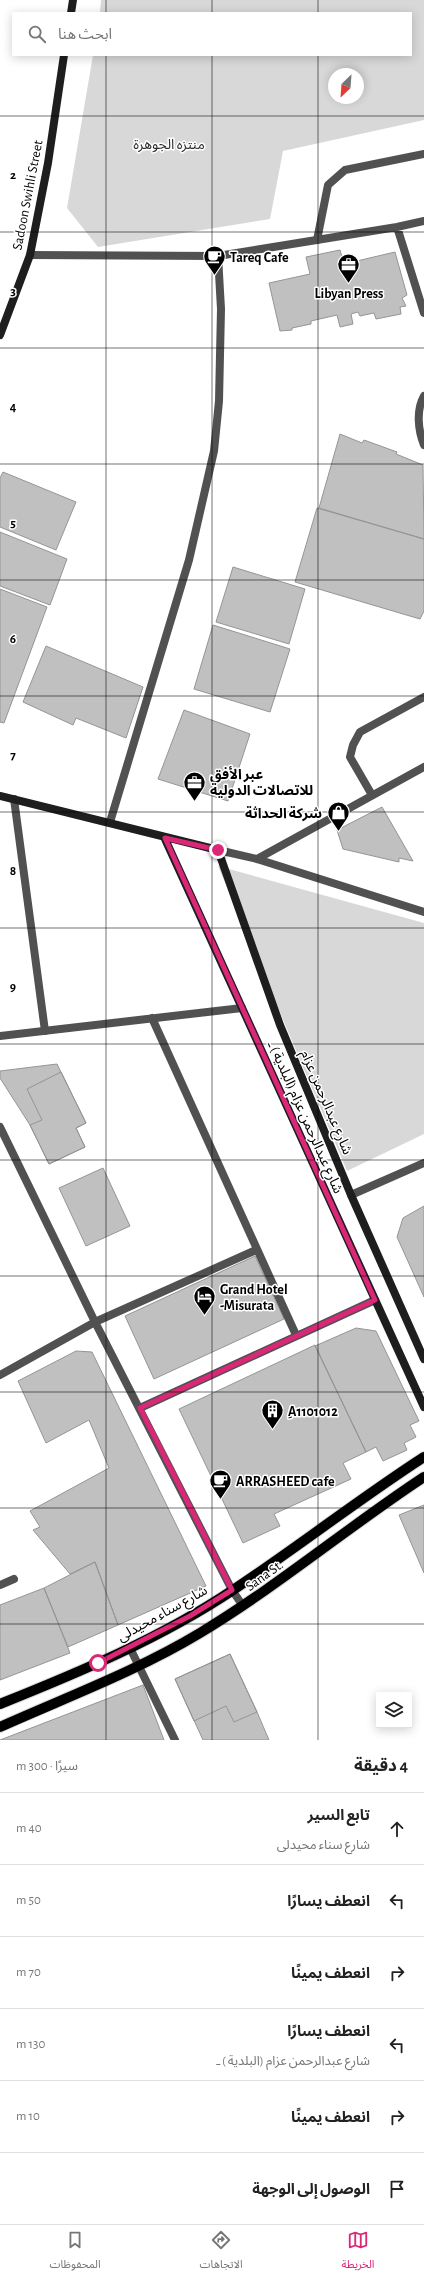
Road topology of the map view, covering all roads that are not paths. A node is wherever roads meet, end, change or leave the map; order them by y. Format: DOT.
graph roads {
  1 [pos="73,0"];
  2 [pos="71,12"];
  3 [pos="64,56"];
  4 [pos="424,154"];
  5 [pos="424,221"];
  6 [pos="397,227"];
  7 [pos="317,240"];
  8 [pos="30,255"];
  9 [pos="218,256"];
  10 [pos="424,313"];
  11 [pos="0,335"];
  12 [pos="424,396"];
  13 [pos="424,445"];
  14 [pos="424,697"];
  15 [pos="424,767"];
  16 [pos="0,796"];
  17 [pos="372,796"];
  18 [pos="14,799"];
  19 [pos="110,822"];
  20 [pos="165,838"];
  21 [pos="218,850"];
  22 [pos="257,859"];
  23 [pos="424,912"];
  24 [pos="242,1008"];
  25 [pos="152,1018"];
  26 [pos="45,1030"];
  27 [pos="0,1036"];
  28 [pos="0,1127"];
  29 [pos="424,1163"];
  30 [pos="351,1195"];
  31 [pos="256,1250"];
  32 [pos="375,1300"];
  33 [pos="95,1322"];
  34 [pos="296,1335"];
  35 [pos="424,1359"];
  36 [pos="0,1375"];
  37 [pos="424,1407"];
  38 [pos="140,1408"];
  39 [pos="424,1457"];
  40 [pos="424,1478"];
  41 [pos="14,1578"];
  42 [pos="0,1585"];
  43 [pos="232,1590"];
  44 [pos="242,1606"];
  45 [pos="130,1648"];
  46 [pos="140,1666"];
  47 [pos="0,1704"];
  48 [pos="0,1727"];
  49 [pos="175,1740"];
  1 -- 2 [label="main road"];
  3 -- 8 [label="main road, Sadoon Swihli Street"];
  4 -- 7 [label="street"];
  5 -- 6 [label="street"];
  6 -- 7 [label="street"];
  6 -- 10 [label="street"];
  7 -- 9 [label="street"];
  8 -- 9 [label="street"];
  8 -- 11 [label="main road, Sadoon Swihli Street"];
  9 -- 19 [label="street"];
  12 -- 13 [label="street"];
  14 -- 17 [label="street"];
  15 -- 17 [label="street"];
  16 -- 18 [label="main road"];
  17 -- 22 [label="street"];
  18 -- 19 [label="main road"];
  18 -- 26 [label="street"];
  19 -- 20 [label="main road"];
  20 -- 21 [label="main road"];
  20 -- 24 [label="main road, شارع عبدالرحمن عزام (البلدية ) ـ"];
  21 -- 22 [label="street"];
  21 -- 30 [label="main road, شارع عبدالرحمن عزام"];
  22 -- 23 [label="street"];
  24 -- 25 [label="street"];
  24 -- 32 [label="main road, شارع عبدالرحمن عزام (البلدية ) ـ"];
  25 -- 26 [label="street"];
  25 -- 31 [label="street"];
  26 -- 27 [label="street"];
  28 -- 33 [label="street"];
  29 -- 30 [label="street"];
  30 -- 35 [label="main road, شارع عبدالرحمن عزام"];
  31 -- 33 [label="street"];
  31 -- 34 [label="street"];
  32 -- 34 [label="street"];
  32 -- 37 [label="main road, شارع عبدالرحمن عزام (البلدية ) ـ"];
  33 -- 36 [label="street"];
  33 -- 38 [label="street"];
  34 -- 38 [label="street"];
  38 -- 43 [label="street"];
  39 -- 43 [label="main road, شارع سناء محيدلى"];
  40 -- 44 [label="main road, Sana St."];
  41 -- 42 [label="street"];
  43 -- 44 [label="street"];
  43 -- 45 [label="main road, شارع سناء محيدلى"];
  44 -- 46 [label="main road, Sana St."];
  45 -- 46 [label="street"];
  45 -- 47 [label="main road, شارع سناء محيدلى"];
  46 -- 48 [label="main road, Sana St."];
  46 -- 49 [label="street"];
}
